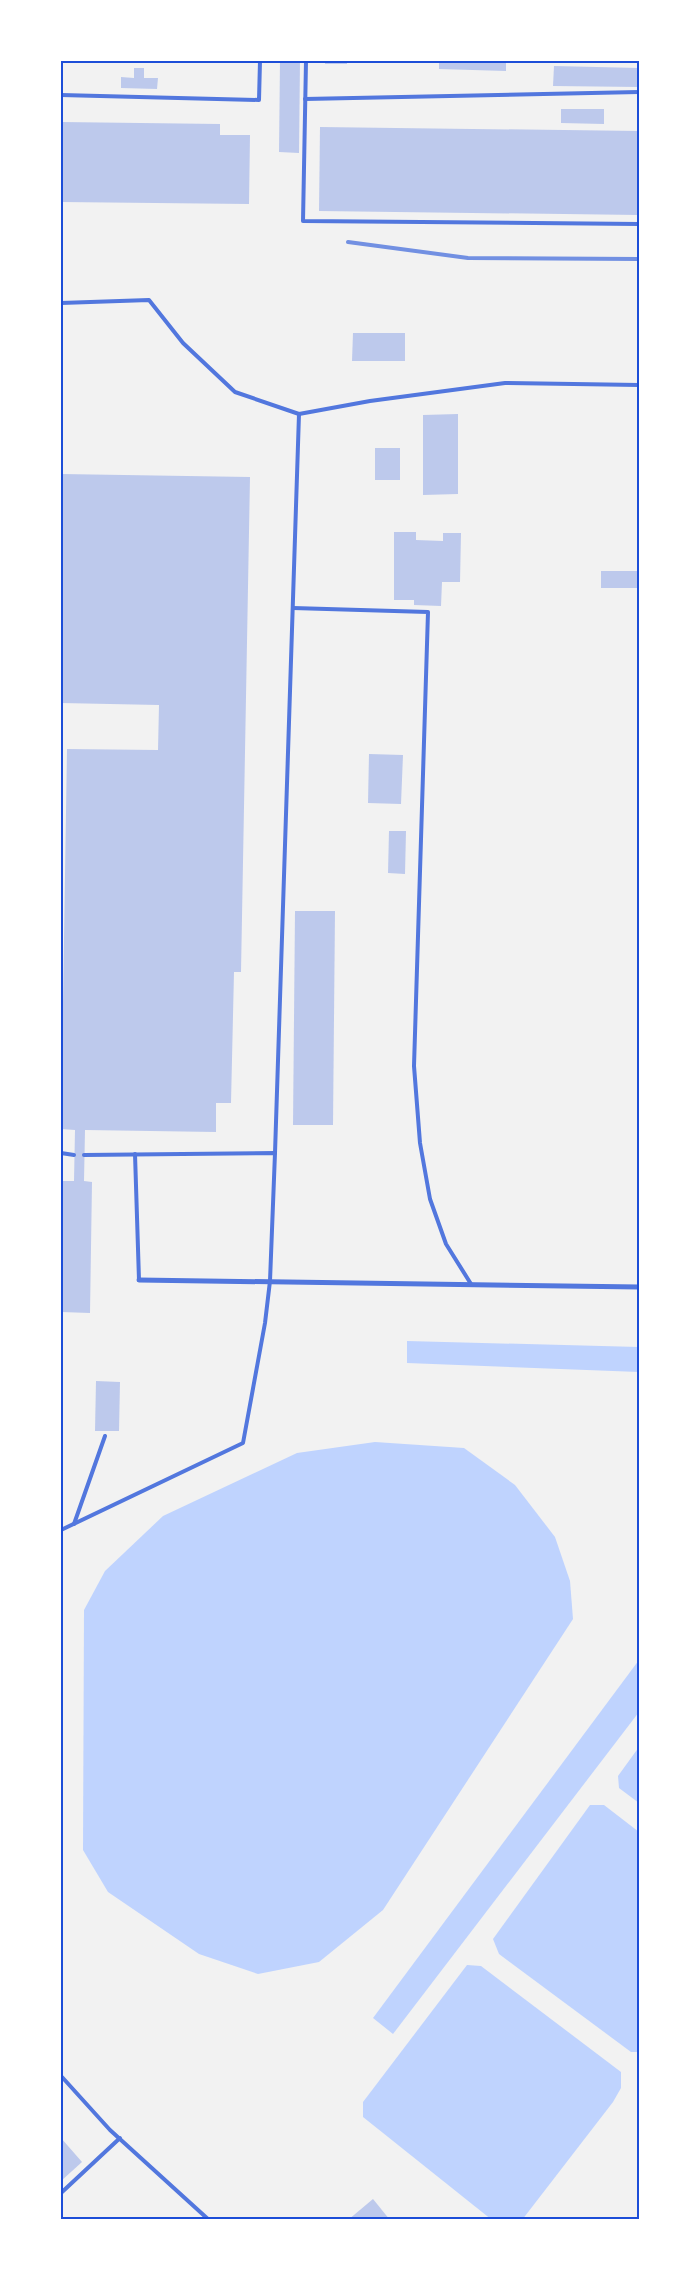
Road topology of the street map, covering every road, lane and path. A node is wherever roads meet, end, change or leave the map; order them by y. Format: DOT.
graph roads {
  1 [pos="260,61"];
  2 [pos="306,61"];
  3 [pos="639,92"];
  4 [pos="61,95"];
  5 [pos="305,99"];
  6 [pos="639,224"];
  7 [pos="61,303"];
  8 [pos="639,385"];
  9 [pos="299,414"];
  10 [pos="293,608"];
  11 [pos="61,1153"];
  12 [pos="135,1154"];
  13 [pos="275,1154"];
  14 [pos="74,1155"];
  15 [pos="84,1155"];
  16 [pos="139,1280"];
  17 [pos="270,1281"];
  18 [pos="471,1284"];
  19 [pos="639,1287"];
  20 [pos="105,1436"];
  21 [pos="74,1524"];
  22 [pos="61,1530"];
  23 [pos="61,2066"];
  24 [pos="62,2078"];
  25 [pos="120,2138"];
  26 [pos="61,2193"];
  27 [pos="210,2220"];
  1 -- 4 [label="lane"];
  2 -- 5 [label="lane"];
  3 -- 5 [label="lane"];
  5 -- 6 [label="lane"];
  7 -- 9 [label="lane"];
  8 -- 9 [label="lane"];
  9 -- 10 [label="lane"];
  10 -- 13 [label="lane"];
  10 -- 18 [label="lane"];
  11 -- 14 [label="lane"];
  12 -- 13 [label="lane"];
  12 -- 15 [label="lane"];
  12 -- 16 [label="lane"];
  13 -- 17 [label="lane"];
  16 -- 17 [label="street"];
  17 -- 18 [label="street"];
  17 -- 21 [label="lane"];
  18 -- 19 [label="street"];
  20 -- 21 [label="lane"];
  21 -- 22 [label="lane"];
  23 -- 24 [label="lane"];
  24 -- 25 [label="lane"];
  25 -- 26 [label="lane"];
  25 -- 27 [label="lane"];
}
